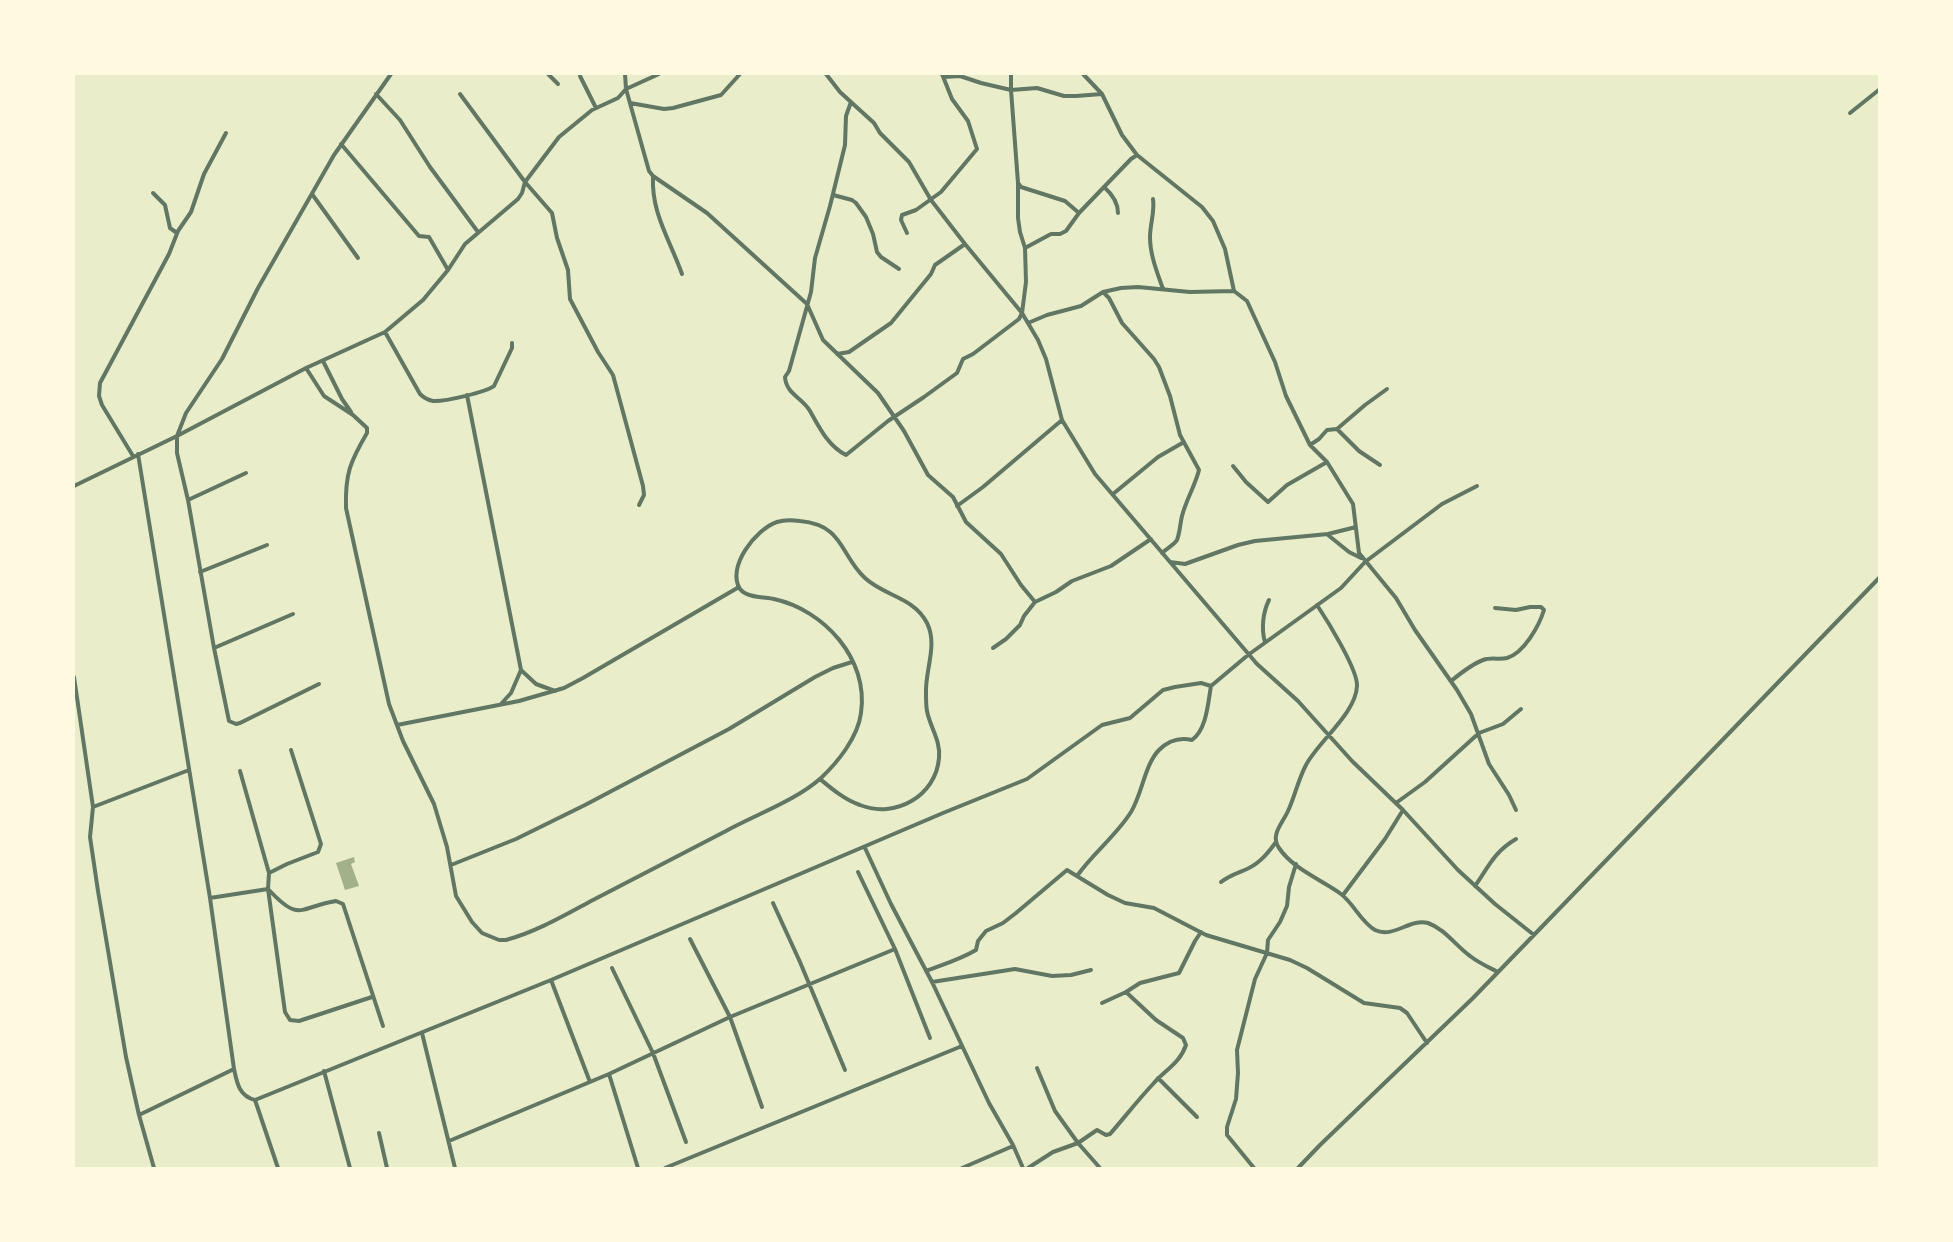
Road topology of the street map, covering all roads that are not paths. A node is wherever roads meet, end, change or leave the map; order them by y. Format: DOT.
graph roads {
  1 [pos="391,74"];
  2 [pos="548,74"];
  3 [pos="625,74"];
  4 [pos="659,74"];
  5 [pos="740,74"];
  6 [pos="826,74"];
  7 [pos="1011,74"];
  8 [pos="1083,74"];
  9 [pos="943,75"];
  10 [pos="580,76"];
  11 [pos="558,84"];
  12 [pos="1880,88"];
  13 [pos="626,89"];
  14 [pos="1011,90"];
  15 [pos="376,94"];
  16 [pos="460,94"];
  17 [pos="1102,94"];
  18 [pos="851,102"];
  19 [pos="630,103"];
  20 [pos="596,108"];
  21 [pos="1850,113"];
  22 [pos="226,132"];
  23 [pos="341,144"];
  24 [pos="1137,155"];
  25 [pos="653,176"];
  26 [pos="525,182"];
  27 [pos="1018,183"];
  28 [pos="1104,188"];
  29 [pos="153,193"];
  30 [pos="312,194"];
  31 [pos="833,195"];
  32 [pos="1153,199"];
  33 [pos="931,200"];
  34 [pos="1079,213"];
  35 [pos="1118,213"];
  36 [pos="478,232"];
  37 [pos="177,233"];
  38 [pos="907,233"];
  39 [pos="965,244"];
  40 [pos="1025,248"];
  41 [pos="358,258"];
  42 [pos="898,269"];
  43 [pos="448,270"];
  44 [pos="682,274"];
  45 [pos="1162,289"];
  46 [pos="1234,291"];
  47 [pos="1103,292"];
  48 [pos="807,304"];
  49 [pos="1022,313"];
  50 [pos="1028,323"];
  51 [pos="385,332"];
  52 [pos="512,343"];
  53 [pos="836,354"];
  54 [pos="323,361"];
  55 [pos="306,368"];
  56 [pos="1387,389"];
  57 [pos="468,395"];
  58 [pos="353,416"];
  59 [pos="895,417"];
  60 [pos="1062,420"];
  61 [pos="1337,429"];
  62 [pos="177,436"];
  63 [pos="1184,442"];
  64 [pos="1310,445"];
  65 [pos="138,454"];
  66 [pos="133,456"];
  67 [pos="1327,462"];
  68 [pos="1380,465"];
  69 [pos="1233,466"];
  70 [pos="246,473"];
  71 [pos="74,486"];
  72 [pos="1477,486"];
  73 [pos="1113,494"];
  74 [pos="188,500"];
  75 [pos="639,505"];
  76 [pos="957,506"];
  77 [pos="1356,527"];
  78 [pos="1328,534"];
  79 [pos="1151,539"];
  80 [pos="267,544"];
  81 [pos="1162,553"];
  82 [pos="1363,560"];
  83 [pos="1170,562"];
  84 [pos="200,572"];
  85 [pos="1880,577"];
  86 [pos="739,587"];
  87 [pos="1269,600"];
  88 [pos="1035,602"];
  89 [pos="1317,605"];
  90 [pos="1495,608"];
  91 [pos="293,615"];
  92 [pos="1265,642"];
  93 [pos="214,648"];
  94 [pos="993,648"];
  95 [pos="1248,655"];
  96 [pos="852,662"];
  97 [pos="521,670"];
  98 [pos="74,677"];
  99 [pos="1451,681"];
  100 [pos="319,684"];
  101 [pos="1211,686"];
  102 [pos="555,691"];
  103 [pos="499,705"];
  104 [pos="1521,709"];
  105 [pos="397,725"];
  106 [pos="1479,733"];
  107 [pos="1330,735"];
  108 [pos="291,750"];
  109 [pos="189,770"];
  110 [pos="240,771"];
  111 [pos="820,779"];
  112 [pos="1396,803"];
  113 [pos="93,807"];
  114 [pos="1402,810"];
  115 [pos="1516,810"];
  116 [pos="1516,839"];
  117 [pos="1276,842"];
  118 [pos="865,848"];
  119 [pos="1296,864"];
  120 [pos="451,865"];
  121 [pos="858,872"];
  122 [pos="269,873"];
  123 [pos="1077,876"];
  124 [pos="1221,882"];
  125 [pos="1475,886"];
  126 [pos="268,889"];
  127 [pos="1342,895"];
  128 [pos="210,898"];
  129 [pos="773,903"];
  130 [pos="1202,932"];
  131 [pos="1534,934"];
  132 [pos="690,939"];
  133 [pos="894,949"];
  134 [pos="1267,953"];
  135 [pos="612,968"];
  136 [pos="1091,970"];
  137 [pos="926,971"];
  138 [pos="1498,972"];
  139 [pos="551,980"];
  140 [pos="932,982"];
  141 [pos="809,984"];
  142 [pos="1126,992"];
  143 [pos="372,997"];
  144 [pos="1102,1003"];
  145 [pos="730,1017"];
  146 [pos="383,1026"];
  147 [pos="422,1033"];
  148 [pos="930,1038"];
  149 [pos="1427,1043"];
  150 [pos="962,1046"];
  151 [pos="653,1053"];
  152 [pos="1037,1068"];
  153 [pos="234,1069"];
  154 [pos="845,1070"];
  155 [pos="324,1071"];
  156 [pos="609,1074"];
  157 [pos="1158,1078"];
  158 [pos="590,1082"];
  159 [pos="255,1100"];
  160 [pos="762,1107"];
  161 [pos="139,1115"];
  162 [pos="1197,1117"];
  163 [pos="379,1133"];
  164 [pos="449,1141"];
  165 [pos="686,1142"];
  166 [pos="1078,1143"];
  167 [pos="1013,1145"];
  168 [pos="154,1168"];
  169 [pos="279,1168"];
  170 [pos="350,1168"];
  171 [pos="387,1168"];
  172 [pos="455,1168"];
  173 [pos="638,1168"];
  174 [pos="665,1168"];
  175 [pos="962,1168"];
  176 [pos="1023,1168"];
  177 [pos="1028,1168"];
  178 [pos="1100,1168"];
  179 [pos="1254,1168"];
  180 [pos="1298,1168"];
  1 -- 15 [label="street"];
  2 -- 11 [label="street"];
  3 -- 13 [label="street"];
  4 -- 13 [label="street"];
  5 -- 19 [label="street"];
  6 -- 18 [label="street"];
  7 -- 14 [label="street"];
  8 -- 17 [label="street"];
  9 -- 14 [label="street"];
  9 -- 33 [label="street"];
  10 -- 20 [label="street"];
  12 -- 21 [label="street"];
  13 -- 19 [label="street"];
  13 -- 20 [label="street"];
  14 -- 17 [label="street"];
  14 -- 27 [label="street"];
  15 -- 23 [label="street"];
  15 -- 36 [label="street"];
  16 -- 26 [label="street"];
  17 -- 24 [label="street"];
  18 -- 31 [label="street"];
  18 -- 33 [label="street"];
  19 -- 25 [label="street"];
  20 -- 26 [label="street"];
  22 -- 37 [label="street"];
  23 -- 30 [label="street"];
  23 -- 43 [label="street"];
  24 -- 28 [label="street"];
  24 -- 46 [label="street"];
  25 -- 44 [label="street"];
  25 -- 48 [label="street"];
  26 -- 36 [label="street"];
  26 -- 75 [label="street"];
  27 -- 34 [label="street"];
  27 -- 40 [label="street"];
  28 -- 34 [label="street"];
  28 -- 35 [label="street"];
  29 -- 37 [label="street"];
  30 -- 41 [label="street"];
  30 -- 62 [label="street"];
  31 -- 42 [label="street"];
  31 -- 48 [label="street"];
  32 -- 45 [label="street"];
  33 -- 38 [label="street"];
  33 -- 39 [label="street"];
  34 -- 40 [label="street"];
  36 -- 43 [label="street"];
  37 -- 66 [label="street"];
  39 -- 49 [label="street"];
  39 -- 53 [label="street"];
  40 -- 49 [label="street"];
  43 -- 51 [label="street"];
  45 -- 46 [label="street"];
  45 -- 47 [label="street"];
  46 -- 64 [label="street"];
  47 -- 50 [label="street"];
  47 -- 63 [label="street"];
  48 -- 53 [label="street"];
  48 -- 59 [label="street"];
  49 -- 50 [label="street"];
  49 -- 59 [label="street"];
  50 -- 60 [label="street"];
  51 -- 54 [label="street"];
  51 -- 57 [label="street"];
  52 -- 57 [label="street"];
  53 -- 59 [label="street"];
  54 -- 55 [label="street"];
  54 -- 58 [label="street"];
  55 -- 58 [label="street"];
  55 -- 62 [label="street"];
  56 -- 61 [label="street"];
  57 -- 97 [label="street"];
  58 -- 105 [label="street"];
  59 -- 76 [label="street"];
  60 -- 73 [label="street"];
  60 -- 76 [label="street"];
  61 -- 64 [label="street"];
  61 -- 68 [label="street"];
  62 -- 65 [label="street"];
  62 -- 74 [label="street"];
  63 -- 73 [label="street"];
  63 -- 81 [label="street"];
  64 -- 67 [label="street"];
  65 -- 66 [label="street"];
  65 -- 109 [label="street"];
  66 -- 71 [label="street"];
  67 -- 69 [label="street"];
  67 -- 77 [label="street"];
  70 -- 74 [label="street"];
  72 -- 82 [label="street"];
  73 -- 79 [label="street"];
  74 -- 84 [label="street"];
  76 -- 88 [label="street"];
  77 -- 78 [label="street"];
  77 -- 82 [label="street"];
  78 -- 82 [label="street"];
  78 -- 83 [label="street"];
  79 -- 81 [label="street"];
  79 -- 88 [label="street"];
  80 -- 84 [label="street"];
  81 -- 83 [label="street"];
  82 -- 89 [label="street"];
  82 -- 99 [label="street"];
  83 -- 95 [label="street"];
  84 -- 93 [label="street"];
  85 -- 131 [label="street"];
  86 -- 96 [label="street"];
  86 -- 102 [label="street"];
  86 -- 111 [label="street"];
  87 -- 92 [label="street"];
  88 -- 94 [label="street"];
  89 -- 92 [label="street"];
  89 -- 107 [label="street"];
  90 -- 99 [label="street"];
  91 -- 93 [label="street"];
  92 -- 95 [label="street"];
  93 -- 100 [label="street"];
  95 -- 101 [label="street"];
  95 -- 107 [label="street"];
  96 -- 111 [label="street"];
  96 -- 120 [label="street"];
  97 -- 102 [label="street"];
  97 -- 103 [label="street"];
  98 -- 113 [label="street"];
  99 -- 106 [label="street"];
  101 -- 118 [label="street"];
  101 -- 123 [label="street"];
  102 -- 103 [label="street"];
  103 -- 105 [label="street"];
  104 -- 106 [label="street"];
  105 -- 120 [label="street"];
  106 -- 112 [label="street"];
  106 -- 115 [label="street"];
  107 -- 112 [label="street"];
  107 -- 117 [label="street"];
  108 -- 122 [label="street"];
  109 -- 113 [label="street"];
  109 -- 128 [label="street"];
  110 -- 122 [label="street"];
  111 -- 120 [label="street"];
  112 -- 114 [label="street"];
  113 -- 161 [label="street"];
  114 -- 125 [label="street"];
  114 -- 127 [label="street"];
  116 -- 125 [label="street"];
  117 -- 119 [label="street"];
  117 -- 124 [label="street"];
  118 -- 137 [label="street"];
  118 -- 139 [label="street"];
  119 -- 127 [label="street"];
  119 -- 134 [label="street"];
  121 -- 133 [label="street"];
  122 -- 126 [label="street"];
  123 -- 130 [label="street"];
  123 -- 137 [label="street"];
  125 -- 131 [label="street"];
  126 -- 128 [label="street"];
  126 -- 143 [label="street"];
  126 -- 143 [label="street"];
  127 -- 138 [label="street"];
  128 -- 153 [label="street"];
  129 -- 141 [label="street"];
  130 -- 134 [label="street"];
  130 -- 142 [label="street"];
  131 -- 138 [label="street"];
  132 -- 145 [label="street"];
  133 -- 141 [label="street"];
  133 -- 148 [label="street"];
  134 -- 149 [label="street"];
  134 -- 179 [label="street"];
  135 -- 151 [label="street"];
  136 -- 140 [label="street"];
  137 -- 140 [label="street"];
  138 -- 149 [label="street"];
  139 -- 147 [label="street"];
  139 -- 158 [label="street"];
  140 -- 150 [label="street"];
  141 -- 145 [label="street"];
  141 -- 154 [label="street"];
  142 -- 144 [label="street"];
  142 -- 157 [label="street"];
  143 -- 146 [label="street"];
  145 -- 151 [label="street"];
  145 -- 160 [label="street"];
  147 -- 155 [label="street"];
  147 -- 164 [label="street"];
  149 -- 180 [label="street"];
  150 -- 167 [label="street"];
  150 -- 174 [label="street"];
  151 -- 156 [label="street"];
  151 -- 165 [label="street"];
  152 -- 166 [label="street"];
  153 -- 159 [label="street"];
  153 -- 161 [label="street"];
  155 -- 159 [label="street"];
  155 -- 170 [label="street"];
  156 -- 158 [label="street"];
  156 -- 173 [label="street"];
  157 -- 162 [label="street"];
  157 -- 166 [label="street"];
  158 -- 164 [label="street"];
  159 -- 169 [label="street"];
  161 -- 168 [label="street"];
  163 -- 171 [label="street"];
  164 -- 172 [label="street"];
  166 -- 177 [label="street"];
  166 -- 178 [label="street"];
  167 -- 175 [label="street"];
  167 -- 176 [label="street"];
}
